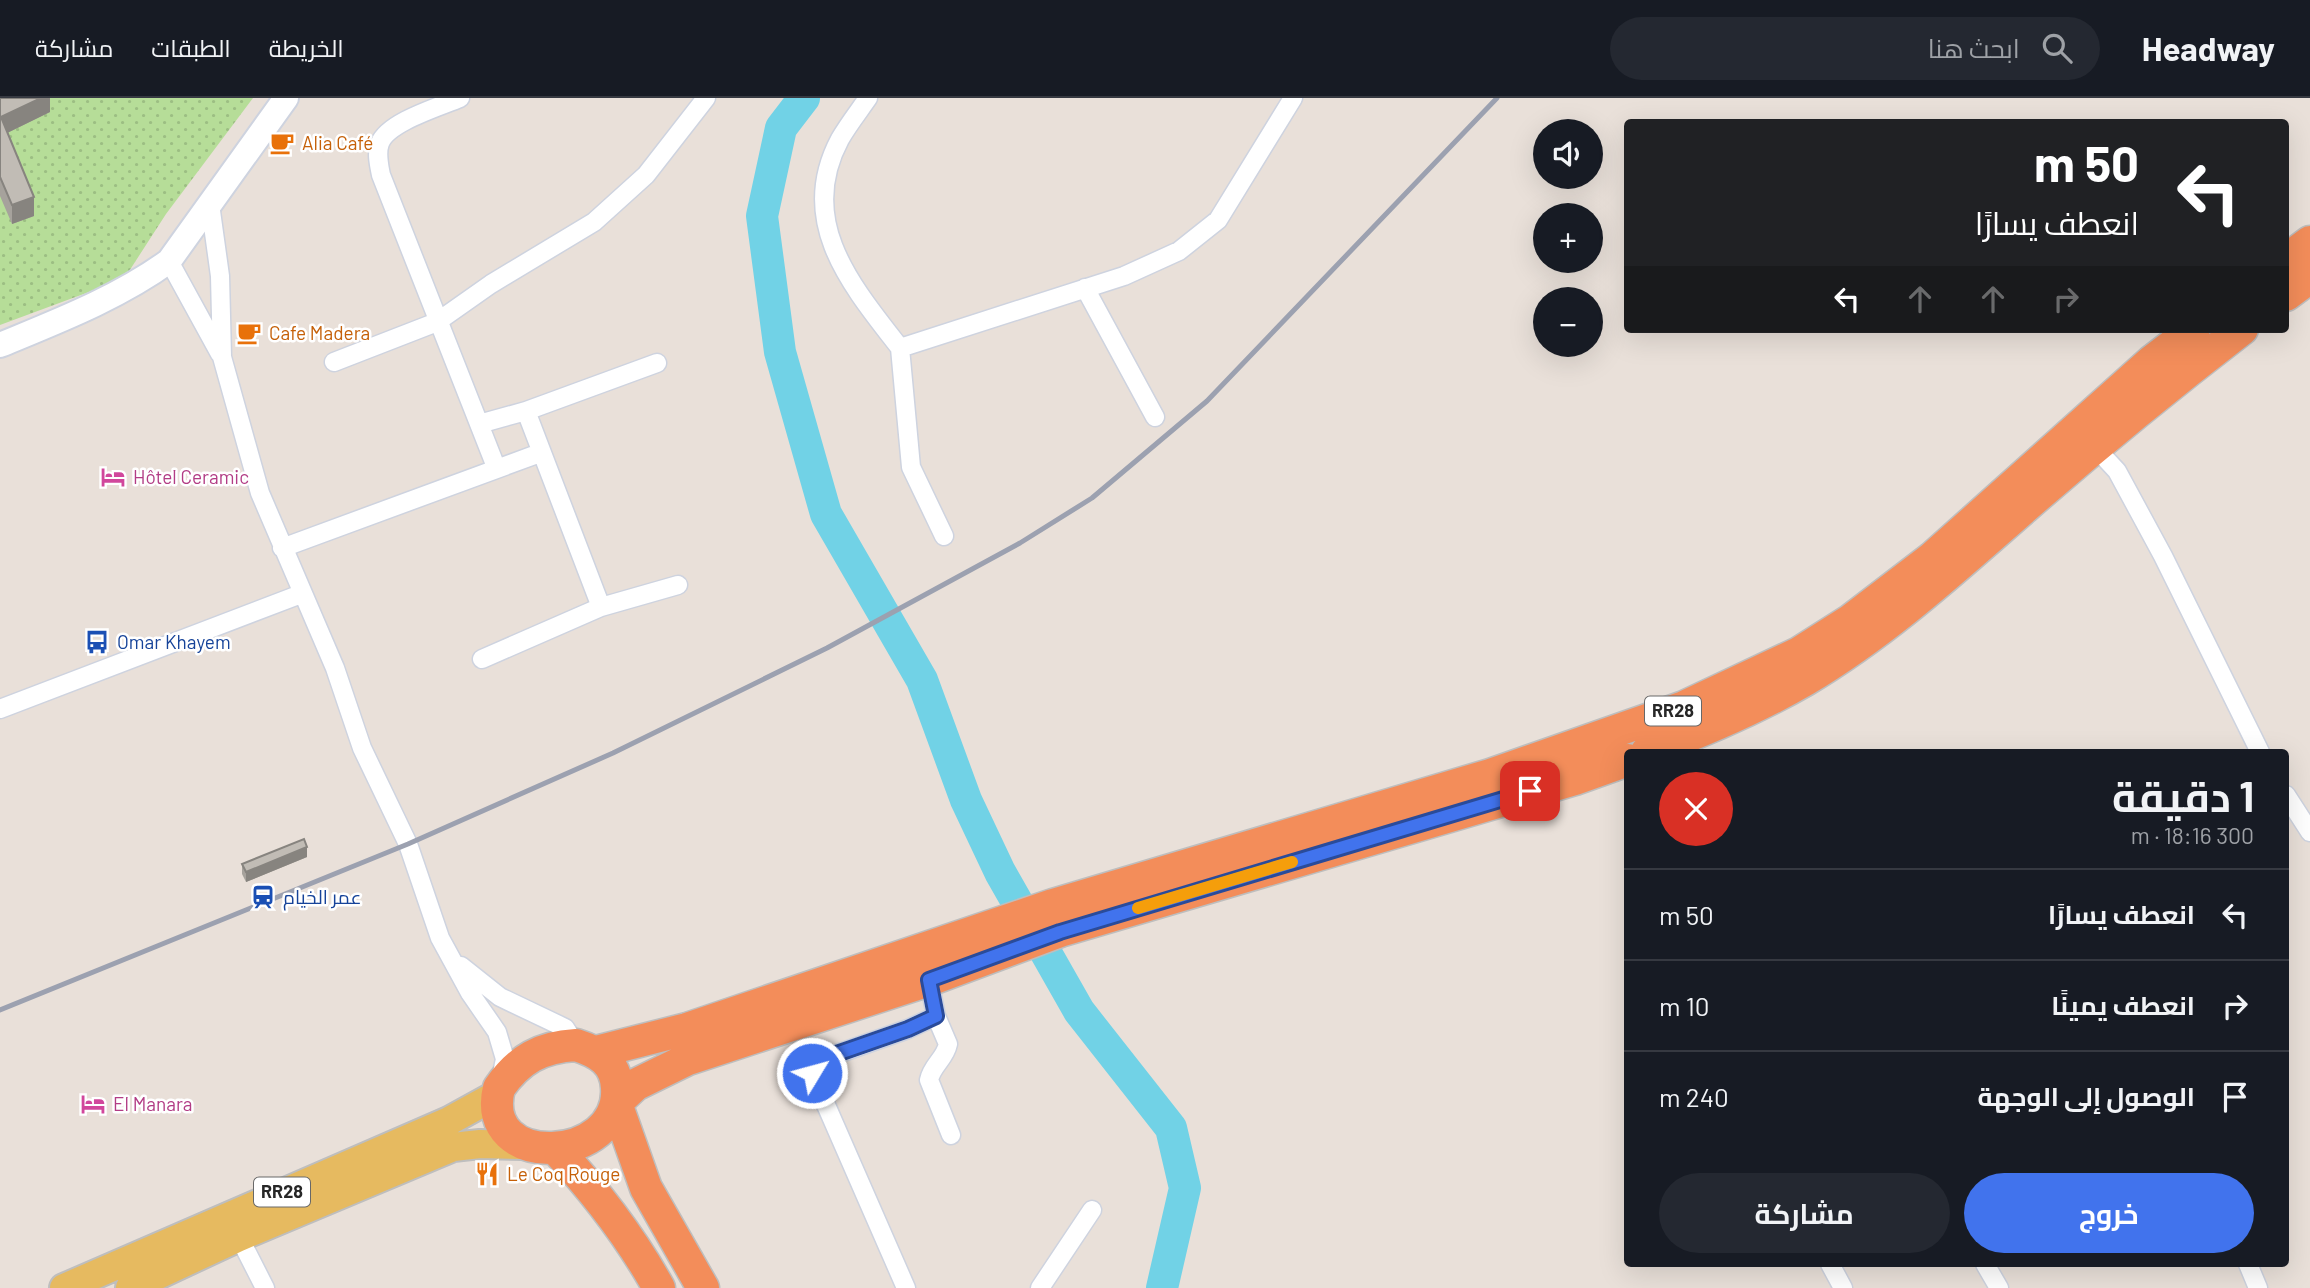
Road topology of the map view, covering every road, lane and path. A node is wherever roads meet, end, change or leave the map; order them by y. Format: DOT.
graph roads {
  1 [pos="286,98"];
  2 [pos="460,98"];
  3 [pos="706,98"];
  4 [pos="867,98"];
  5 [pos="1293,98"];
  6 [pos="210,204"];
  7 [pos="2310,242"];
  8 [pos="2289,258"];
  9 [pos="169,261"];
  10 [pos="2310,276"];
  11 [pos="1085,288"];
  12 [pos="2289,293"];
  13 [pos="437,321"];
  14 [pos="2189,333"];
  15 [pos="2236,333"];
  16 [pos="0,345"];
  17 [pos="900,348"];
  18 [pos="222,357"];
  19 [pos="334,362"];
  20 [pos="657,363"];
  21 [pos="526,411"];
  22 [pos="1154,417"];
  23 [pos="479,424"];
  24 [pos="2086,437"];
  25 [pos="540,453"];
  26 [pos="496,467"];
  27 [pos="944,536"];
  28 [pos="282,548"];
  29 [pos="678,585"];
  30 [pos="301,594"];
  31 [pos="601,607"];
  32 [pos="482,659"];
  33 [pos="0,709"];
  34 [pos="1624,749"];
  35 [pos="1625,749"];
  36 [pos="1654,749"];
  37 [pos="2259,749"];
  38 [pos="2289,800"];
  39 [pos="2310,832"];
  40 [pos="1010,935"];
  41 [pos="450,957"];
  42 [pos="929,980"];
  43 [pos="936,1016"];
  44 [pos="586,1049"];
  45 [pos="499,1091"];
  46 [pos="617,1104"];
  47 [pos="951,1135"];
  48 [pos="541,1147"];
  49 [pos="1093,1210"];
  50 [pos="239,1237"];
  51 [pos="1832,1267"];
  52 [pos="1987,1267"];
  53 [pos="2249,1267"];
  54 [pos="64,1288"];
  55 [pos="130,1288"];
  56 [pos="265,1288"];
  57 [pos="659,1288"];
  58 [pos="703,1288"];
  59 [pos="906,1288"];
  60 [pos="1040,1288"];
  61 [pos="1843,1288"];
  62 [pos="1999,1288"];
  63 [pos="2258,1288"];
  1 -- 6 [label="street"];
  2 -- 13 [label="street"];
  3 -- 13 [label="street"];
  4 -- 17 [label="street"];
  5 -- 11 [label="street"];
  6 -- 9 [label="street"];
  6 -- 18 [label="street"];
  7 -- 8 [label="highway"];
  9 -- 16 [label="street"];
  9 -- 18 [label="street"];
  10 -- 12 [label="highway"];
  11 -- 17 [label="street"];
  11 -- 22 [label="street"];
  13 -- 19 [label="street"];
  13 -- 23 [label="street"];
  14 -- 24 [label="highway, RR28"];
  15 -- 24 [label="highway, RR28"];
  17 -- 27 [label="street"];
  18 -- 28 [label="street"];
  20 -- 21 [label="street"];
  21 -- 23 [label="street"];
  21 -- 25 [label="street"];
  23 -- 26 [label="street"];
  24 -- 35 [label="highway, RR28"];
  24 -- 36 [label="highway, RR28"];
  24 -- 37 [label="street"];
  25 -- 26 [label="street"];
  25 -- 31 [label="street"];
  26 -- 28 [label="street"];
  28 -- 30 [label="street"];
  29 -- 31 [label="street"];
  30 -- 33 [label="street"];
  30 -- 41 [label="street"];
  31 -- 32 [label="street"];
  34 -- 40 [label="highway, RR28"];
  38 -- 39 [label="street"];
  40 -- 42 [label="highway, RR28"];
  40 -- 44 [label="highway, RR28"];
  41 -- 44 [label="street"];
  41 -- 45 [label="street"];
  42 -- 43 [label="street"];
  42 -- 46 [label="highway, RR28"];
  43 -- 47 [label="street"];
  43 -- 59 [label="street"];
  44 -- 45 [label="highway, RR28"];
  44 -- 46 [label="highway"];
  45 -- 48 [label="highway"];
  45 -- 54 [label="main road, RR28"];
  46 -- 48 [label="highway, RR28"];
  46 -- 58 [label="highway"];
  48 -- 50 [label="main road, RR28"];
  48 -- 57 [label="highway"];
  49 -- 60 [label="street"];
  50 -- 55 [label="main road, RR28"];
  50 -- 56 [label="street"];
  51 -- 61 [label="street"];
  52 -- 62 [label="street"];
  53 -- 63 [label="street"];
}
